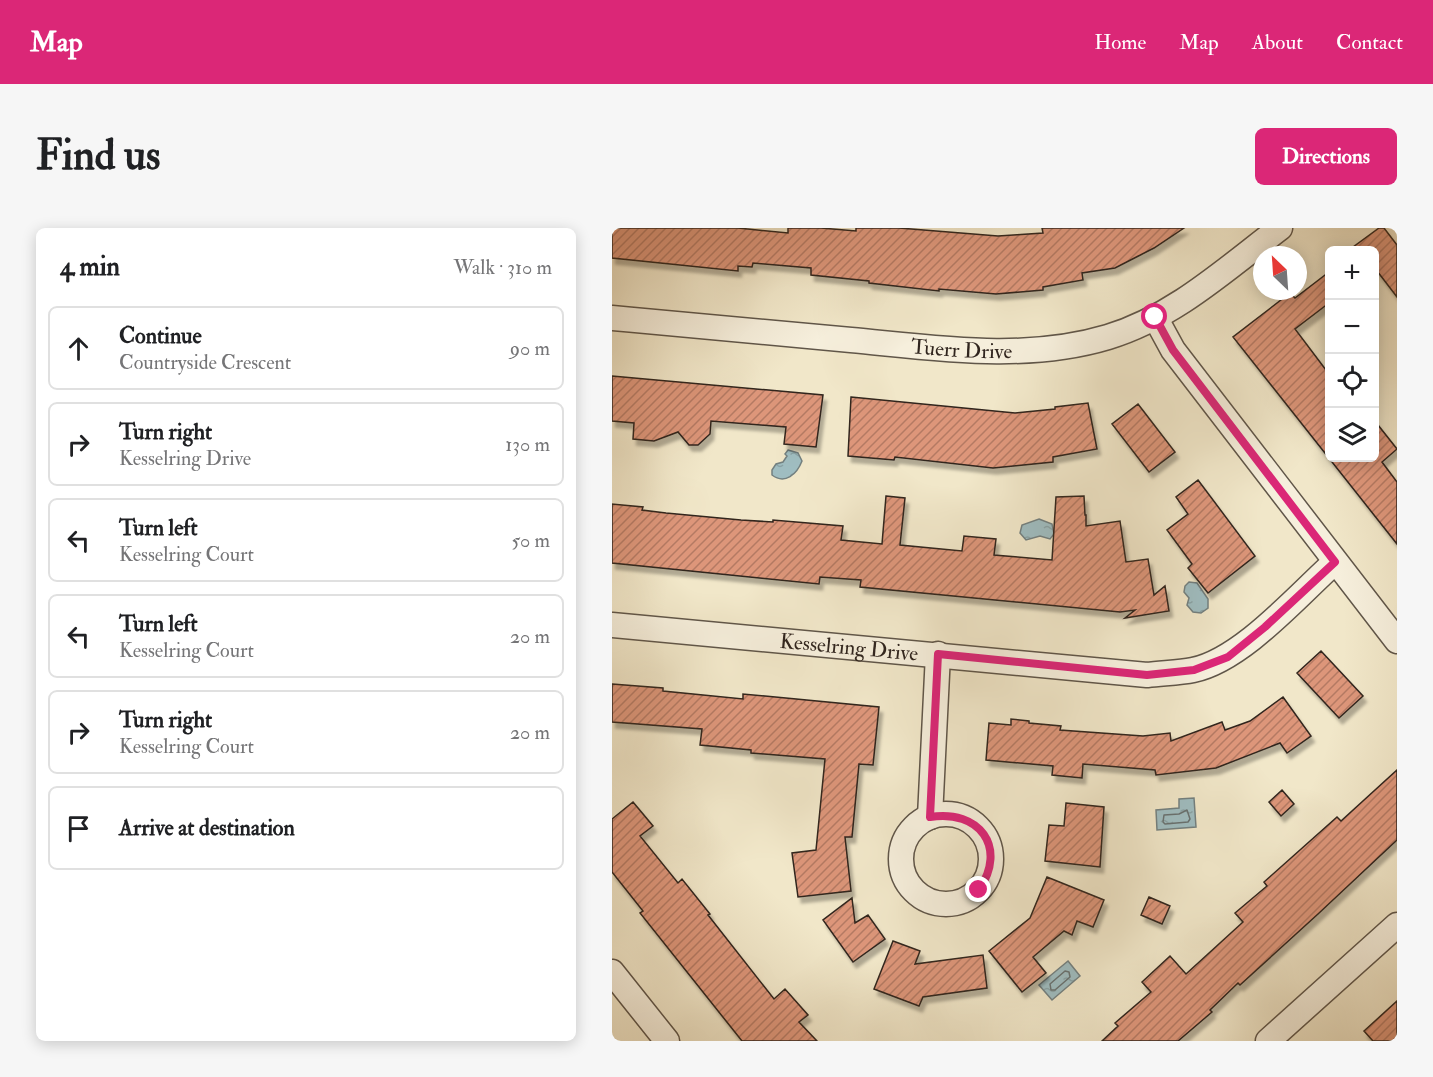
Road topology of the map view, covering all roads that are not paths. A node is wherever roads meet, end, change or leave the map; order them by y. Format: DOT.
graph roads {
  1 [pos="1280,228"];
  2 [pos="1155,317"];
  3 [pos="612,318"];
  4 [pos="1335,562"];
  5 [pos="612,625"];
  6 [pos="1397,641"];
  7 [pos="938,654"];
  8 [pos="930,817"];
  9 [pos="1397,925"];
  10 [pos="612,972"];
  11 [pos="668,1041"];
  12 [pos="1268,1041"];
  1 -- 2 [label="street, Tuerr Drive"];
  2 -- 3 [label="street, Tuerr Drive"];
  2 -- 4 [label="street"];
  4 -- 6 [label="street"];
  4 -- 7 [label="street, Kesselring Drive"];
  5 -- 7 [label="street, Kesselring Drive"];
  7 -- 8 [label="street"];
  9 -- 12 [label="street"];
  10 -- 11 [label="street"];
}
